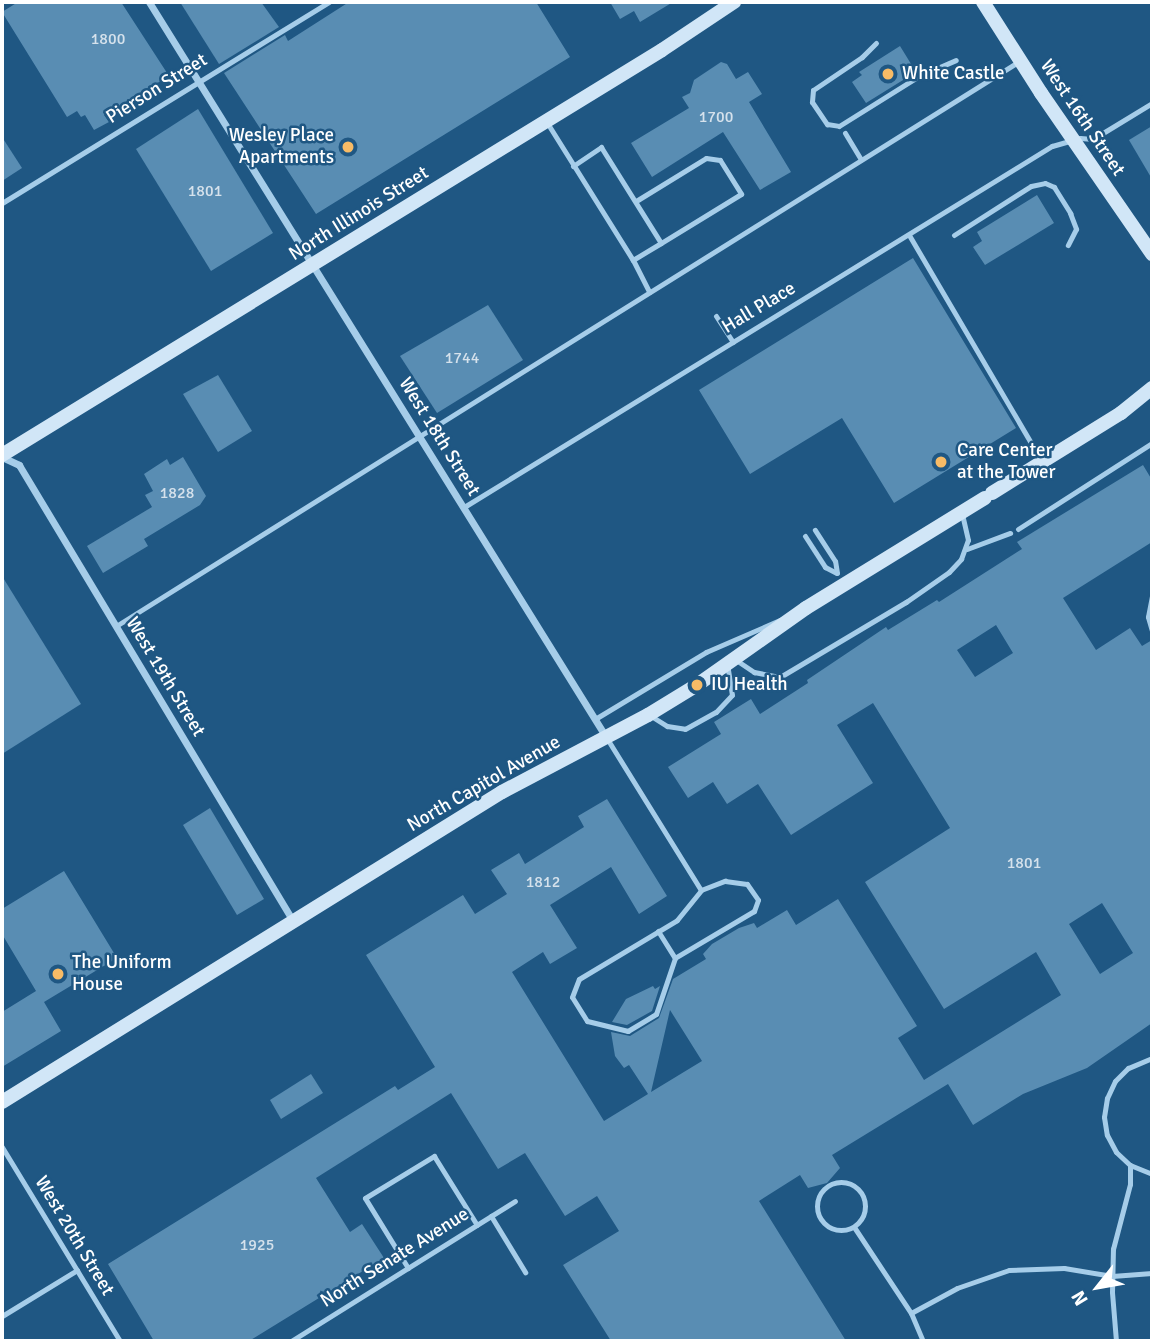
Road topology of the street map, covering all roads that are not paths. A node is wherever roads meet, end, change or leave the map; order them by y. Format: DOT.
graph roads {
  1 [pos="149,2"];
  2 [pos="329,2"];
  3 [pos="734,2"];
  4 [pos="983,2"];
  5 [pos="876,43"];
  6 [pos="956,60"];
  7 [pos="1020,61"];
  8 [pos="199,82"];
  9 [pos="1152,103"];
  10 [pos="546,121"];
  11 [pos="845,133"];
  12 [pos="1073,140"];
  13 [pos="861,160"];
  14 [pos="573,166"];
  15 [pos="635,201"];
  16 [pos="2,203"];
  17 [pos="909,234"];
  18 [pos="954,235"];
  19 [pos="661,243"];
  20 [pos="1068,245"];
  21 [pos="1152,254"];
  22 [pos="633,260"];
  23 [pos="313,265"];
  24 [pos="934,277"];
  25 [pos="927,281"];
  26 [pos="649,292"];
  27 [pos="716,316"];
  28 [pos="733,342"];
  29 [pos="1151,392"];
  30 [pos="418,435"];
  31 [pos="1152,443"];
  32 [pos="2,456"];
  33 [pos="1043,463"];
  34 [pos="464,508"];
  35 [pos="962,512"];
  36 [pos="1018,528"];
  37 [pos="815,530"];
  38 [pos="1010,533"];
  39 [pos="805,536"];
  40 [pos="967,549"];
  41 [pos="841,579"];
  42 [pos="1152,596"];
  43 [pos="806,608"];
  44 [pos="116,626"];
  45 [pos="1152,631"];
  46 [pos="732,663"];
  47 [pos="649,715"];
  48 [pos="595,719"];
  49 [pos="606,737"];
  50 [pos="701,890"];
  51 [pos="293,921"];
  52 [pos="658,931"];
  53 [pos="675,958"];
  54 [pos="1152,1058"];
  55 [pos="2,1102"];
  56 [pos="2,1147"];
  57 [pos="1130,1165"];
  58 [pos="1152,1174"];
  59 [pos="515,1201"];
  60 [pos="491,1216"];
  61 [pos="477,1225"];
  62 [pos="854,1227"];
  63 [pos="408,1268"];
  64 [pos="77,1270"];
  65 [pos="525,1272"];
  66 [pos="1152,1273"];
  67 [pos="1112,1276"];
  68 [pos="911,1313"];
  69 [pos="2,1316"];
  70 [pos="1152,1327"];
  71 [pos="120,1341"];
  72 [pos="291,1341"];
  73 [pos="923,1341"];
  74 [pos="1116,1341"];
  1 -- 8 [label="street, West 18th Street"];
  2 -- 8 [label="lane, Pierson Street"];
  3 -- 10 [label="main road, North Illinois Street"];
  4 -- 7 [label="main road, West 16th Street"];
  5 -- 6 [label="lane"];
  7 -- 12 [label="main road, West 16th Street"];
  7 -- 13 [label="lane"];
  8 -- 16 [label="lane, Pierson Street"];
  8 -- 23 [label="street, West 18th Street"];
  9 -- 12 [label="lane, Hall Place"];
  10 -- 14 [label="lane"];
  10 -- 23 [label="main road, North Illinois Street"];
  11 -- 13 [label="lane"];
  12 -- 17 [label="lane, Hall Place"];
  12 -- 21 [label="main road, West 16th Street"];
  13 -- 26 [label="lane"];
  14 -- 15 [label="lane"];
  14 -- 22 [label="lane"];
  15 -- 19 [label="lane"];
  15 -- 19 [label="lane"];
  17 -- 24 [label="lane"];
  17 -- 28 [label="lane, Hall Place"];
  18 -- 20 [label="lane"];
  19 -- 22 [label="lane"];
  22 -- 26 [label="lane"];
  23 -- 30 [label="street, West 18th Street"];
  23 -- 32 [label="main road, North Illinois Street"];
  24 -- 25 [label="lane"];
  24 -- 33 [label="lane"];
  26 -- 30 [label="lane"];
  27 -- 28 [label="lane"];
  28 -- 34 [label="lane, Hall Place"];
  29 -- 33 [label="main road, North Capitol Avenue"];
  30 -- 34 [label="street, West 18th Street"];
  30 -- 44 [label="lane"];
  31 -- 36 [label="lane"];
  32 -- 44 [label="street, West 19th Street"];
  33 -- 35 [label="main road, North Capitol Avenue"];
  34 -- 48 [label="street, West 18th Street"];
  35 -- 40 [label="lane"];
  35 -- 41 [label="main road, North Capitol Avenue"];
  37 -- 41 [label="lane"];
  38 -- 40 [label="lane"];
  39 -- 41 [label="lane"];
  40 -- 46 [label="lane"];
  41 -- 43 [label="main road, North Capitol Avenue"];
  42 -- 45 [label="lane"];
  43 -- 46 [label="main road, North Capitol Avenue"];
  43 -- 48 [label="lane"];
  44 -- 51 [label="street, West 19th Street"];
  46 -- 47 [label="main road, North Capitol Avenue"];
  46 -- 47 [label="lane"];
  47 -- 49 [label="main road, North Capitol Avenue"];
  48 -- 49 [label="street, West 18th Street"];
  49 -- 50 [label="lane, West 18th Street"];
  49 -- 51 [label="main road, North Capitol Avenue"];
  50 -- 52 [label="lane"];
  50 -- 53 [label="lane"];
  51 -- 55 [label="main road, North Capitol Avenue"];
  52 -- 53 [label="lane"];
  52 -- 53 [label="lane"];
  54 -- 57 [label="lane"];
  56 -- 64 [label="lane, West 20th Street"];
  57 -- 58 [label="lane"];
  57 -- 67 [label="lane"];
  59 -- 60 [label="lane, North Senate Avenue"];
  60 -- 61 [label="lane, North Senate Avenue"];
  60 -- 65 [label="lane"];
  61 -- 63 [label="lane, North Senate Avenue"];
  61 -- 63 [label="lane"];
  62 -- 62 [label="lane"];
  62 -- 68 [label="lane"];
  63 -- 72 [label="lane, North Senate Avenue"];
  64 -- 69 [label="lane"];
  64 -- 71 [label="lane, West 20th Street"];
  66 -- 67 [label="lane"];
  66 -- 70 [label="lane"];
  67 -- 68 [label="lane"];
  67 -- 74 [label="lane"];
  68 -- 73 [label="lane"];
}
